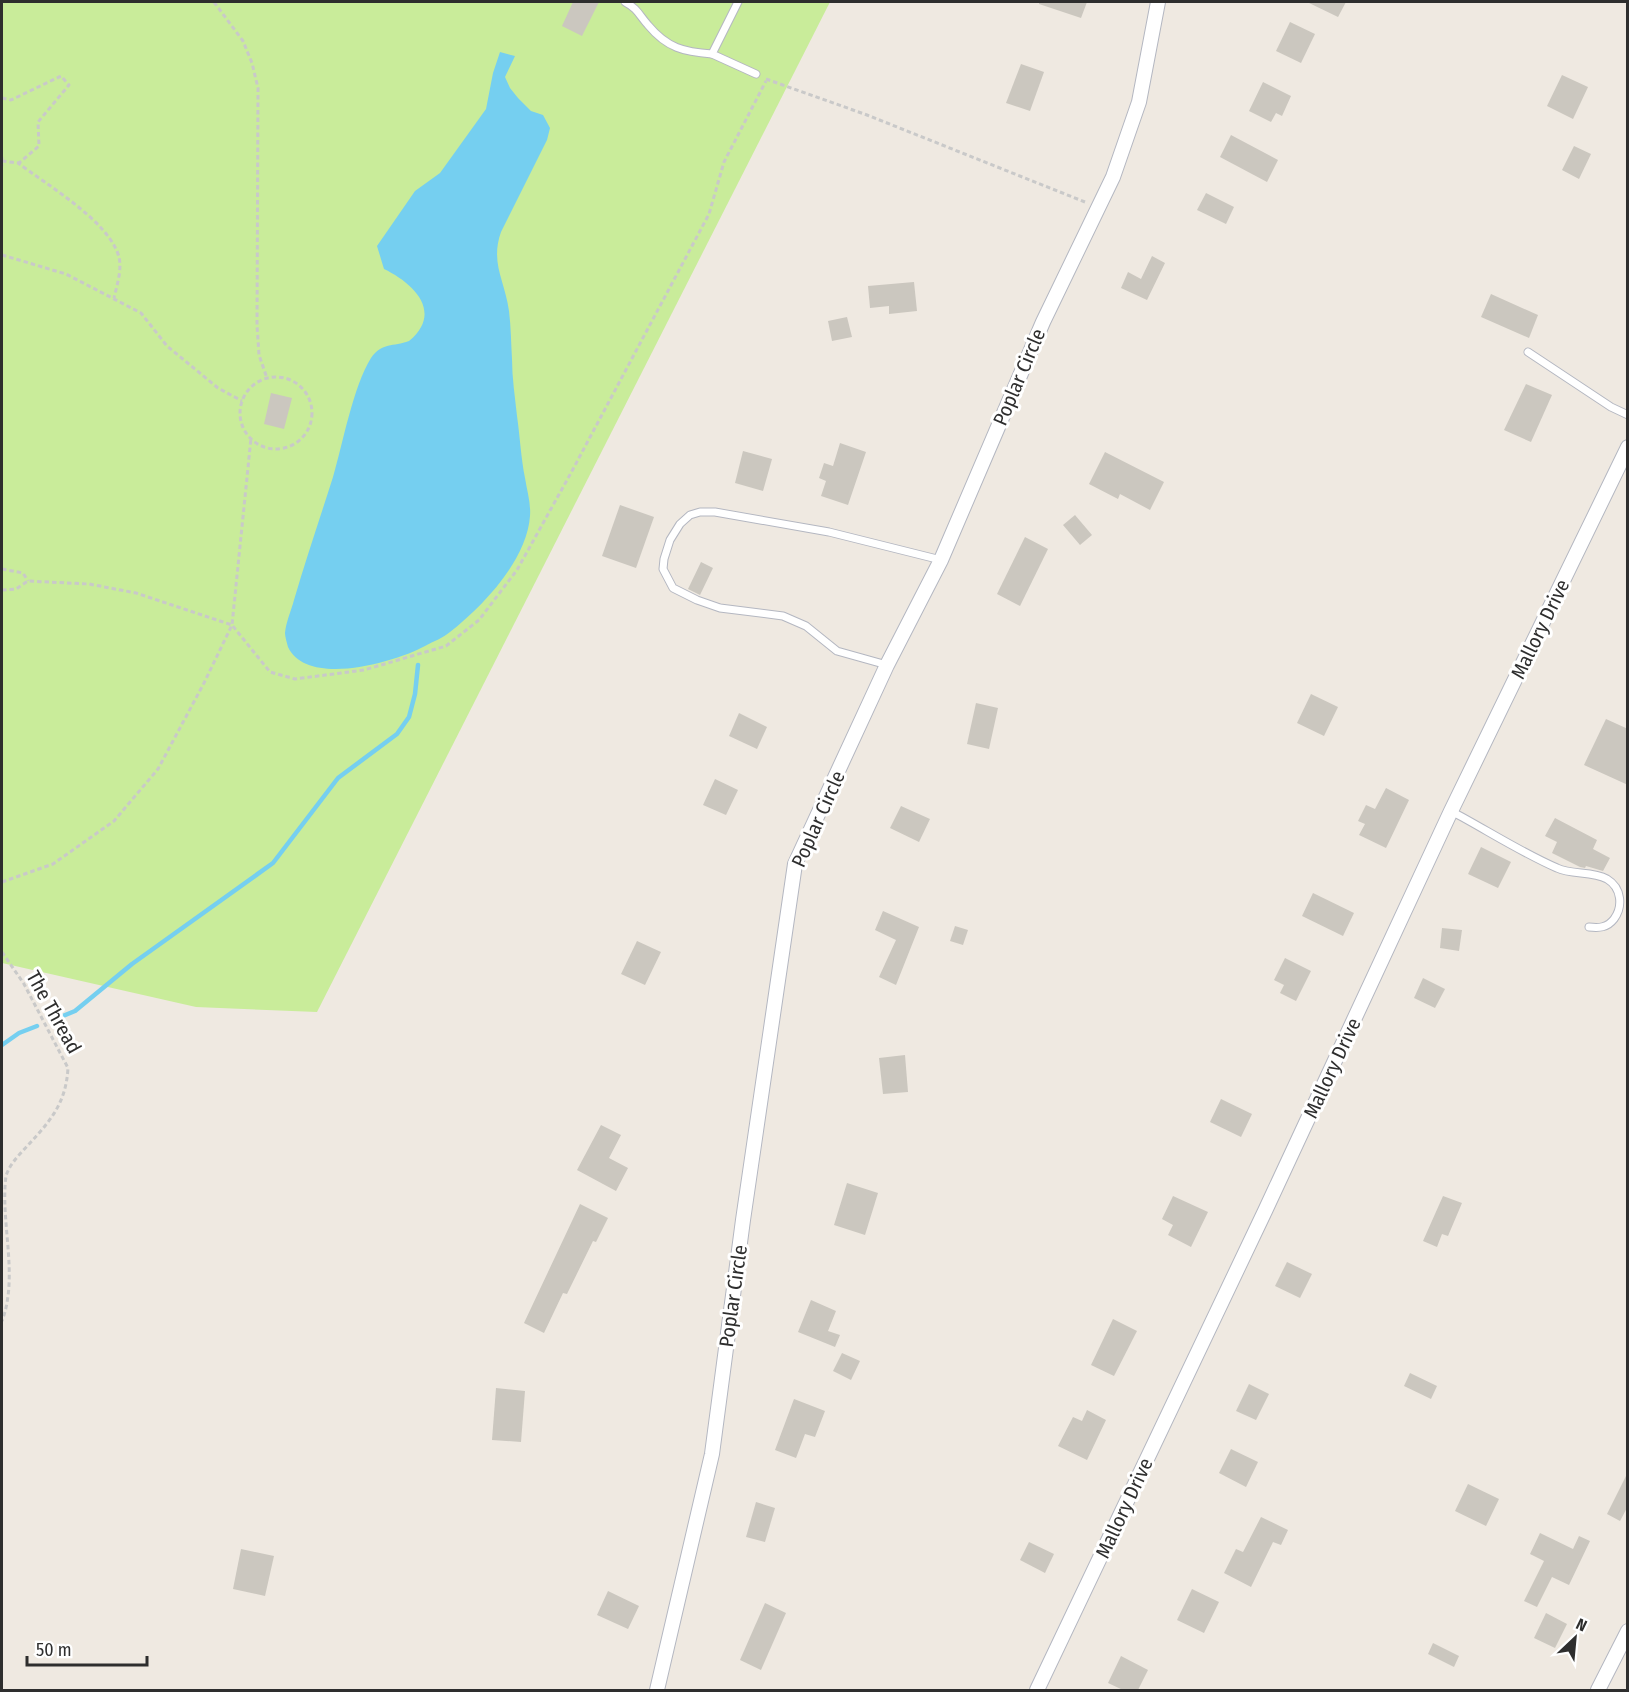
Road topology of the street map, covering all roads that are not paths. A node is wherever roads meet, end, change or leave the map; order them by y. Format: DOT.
graph roads {
  1 [pos="625,2"];
  2 [pos="738,2"];
  3 [pos="1158,2"];
  4 [pos="712,54"];
  5 [pos="756,74"];
  6 [pos="1528,352"];
  7 [pos="1628,415"];
  8 [pos="1628,447"];
  9 [pos="941,560"];
  10 [pos="887,665"];
  11 [pos="1451,811"];
  12 [pos="1589,927"];
  13 [pos="1628,1630"];
  14 [pos="657,1690"];
  15 [pos="1038,1690"];
  16 [pos="1598,1690"];
  1 -- 4 [label="lane"];
  2 -- 4 [label="lane"];
  3 -- 9 [label="street, Poplar Circle"];
  4 -- 5 [label="lane"];
  6 -- 7 [label="lane"];
  8 -- 11 [label="street, Mallory Drive"];
  9 -- 10 [label="street, Poplar Circle"];
  9 -- 10 [label="lane"];
  10 -- 14 [label="street, Poplar Circle"];
  11 -- 12 [label="lane"];
  11 -- 15 [label="street, Mallory Drive"];
  13 -- 16 [label="street"];
}
